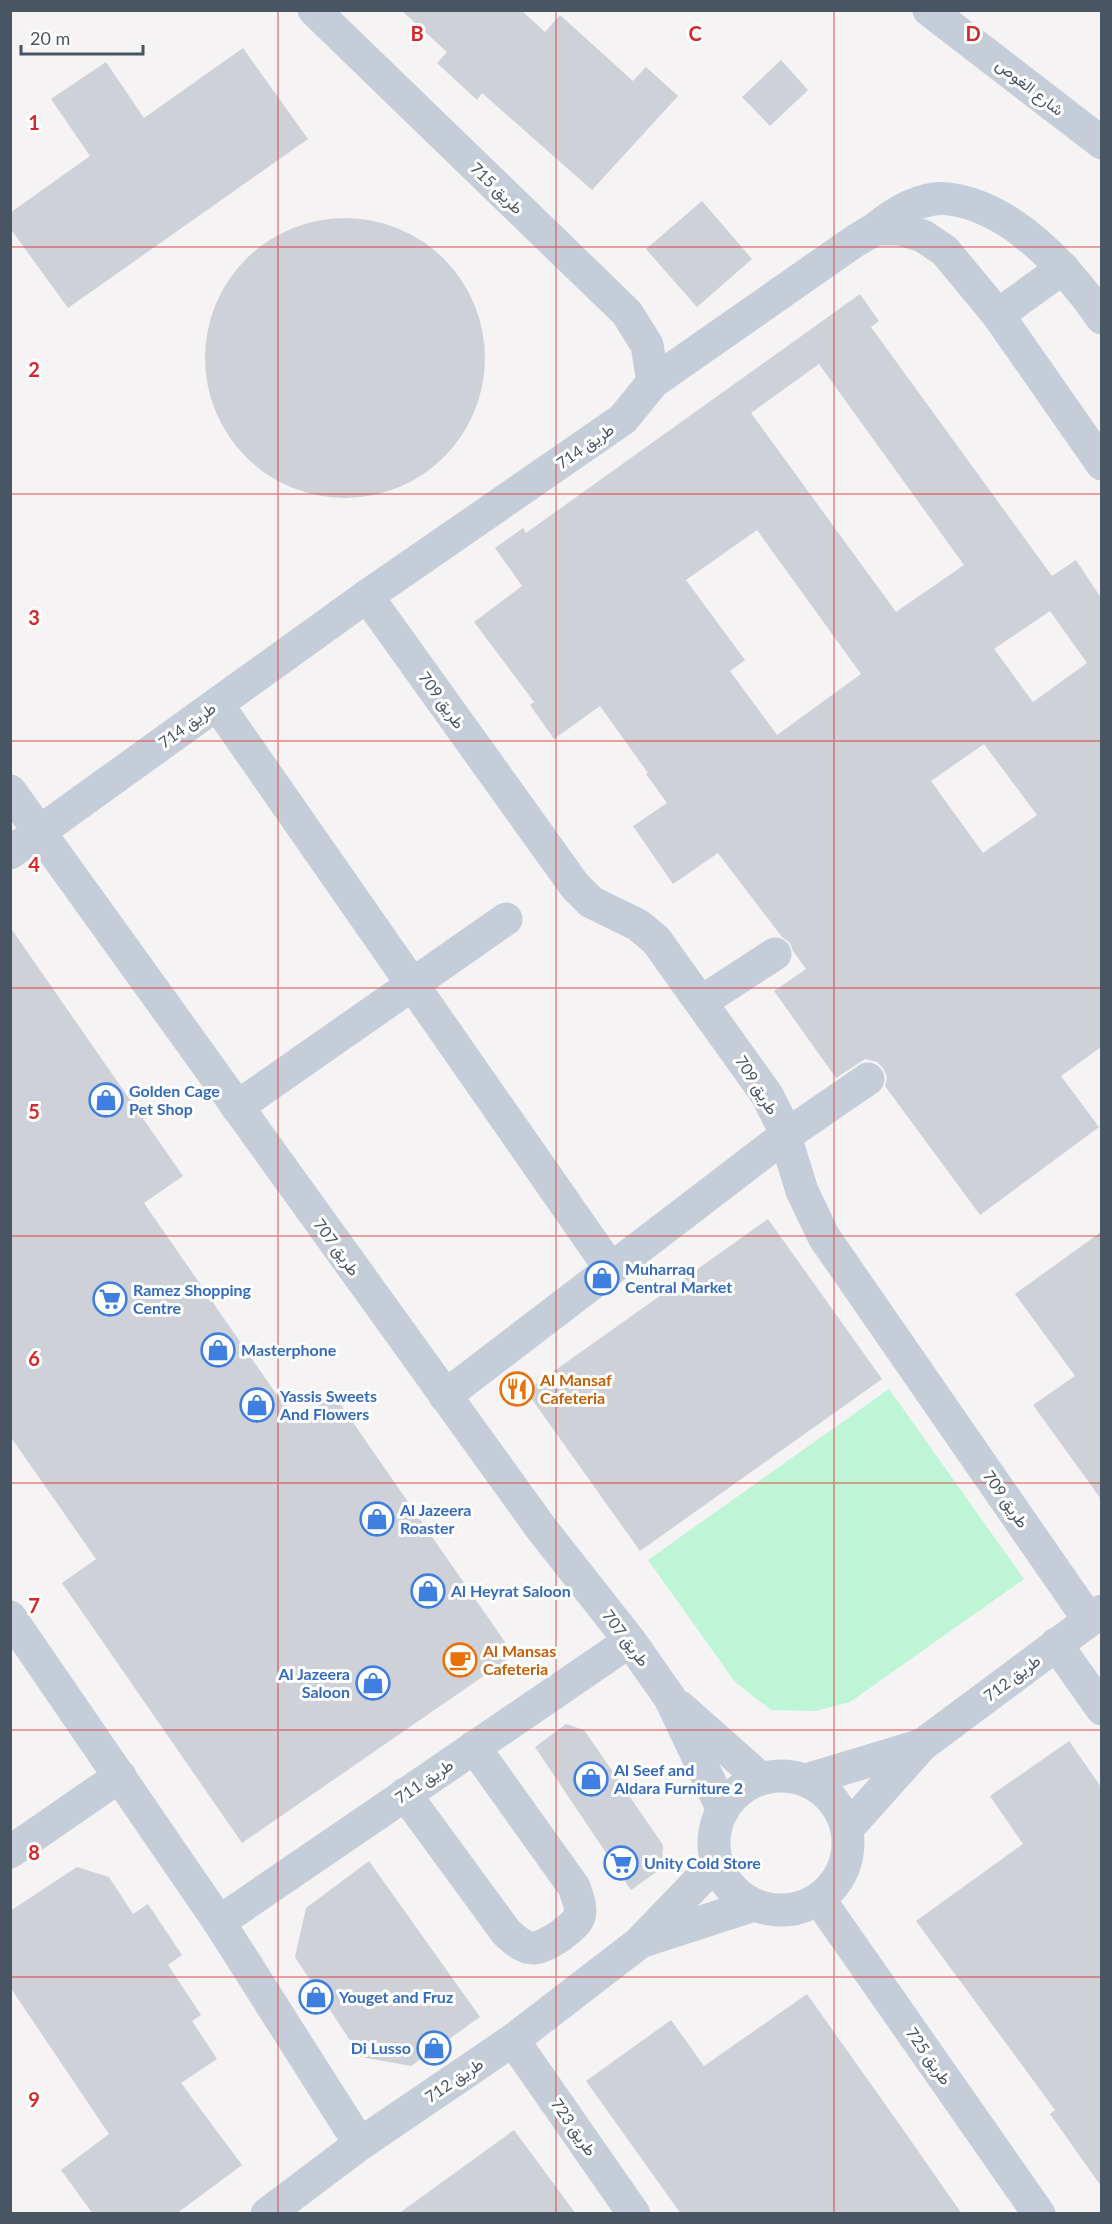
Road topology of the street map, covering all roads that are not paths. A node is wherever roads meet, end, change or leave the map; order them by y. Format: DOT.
graph roads {
  1 [pos="314,10"];
  2 [pos="929,10"];
  3 [pos="1101,143"];
  4 [pos="875,229"];
  5 [pos="1063,268"];
  6 [pos="998,315"];
  7 [pos="1101,318"];
  8 [pos="653,382"];
  9 [pos="1101,464"];
  10 [pos="367,596"];
  11 [pos="217,704"];
  12 [pos="10,791"];
  13 [pos="39,832"];
  14 [pos="10,853"];
  15 [pos="506,919"];
  16 [pos="775,954"];
  17 [pos="412,984"];
  18 [pos="701,1002"];
  19 [pos="868,1079"];
  20 [pos="237,1107"];
  21 [pos="785,1136"];
  22 [pos="610,1268"];
  23 [pos="445,1396"];
  24 [pos="1095,1616"];
  25 [pos="10,1617"];
  26 [pos="630,1641"];
  27 [pos="1056,1644"];
  28 [pos="670,1698"];
  29 [pos="1101,1709"];
  30 [pos="922,1745"];
  31 [pos="474,1747"];
  32 [pos="120,1776"];
  33 [pos="761,1779"];
  34 [pos="806,1780"];
  35 [pos="405,1794"];
  36 [pos="723,1810"];
  37 [pos="847,1828"];
  38 [pos="10,1852"];
  39 [pos="717,1862"];
  40 [pos="819,1899"];
  41 [pos="754,1905"];
  42 [pos="219,1922"];
  43 [pos="639,1943"];
  44 [pos="513,2040"];
  45 [pos="360,2144"];
  46 [pos="267,2214"];
  47 [pos="634,2214"];
  48 [pos="1039,2214"];
  1 -- 8 [label="street, طريق 715"];
  2 -- 3 [label="street, شارع الغوص"];
  4 -- 5 [label="street, طريق 714"];
  4 -- 6 [label="street"];
  4 -- 8 [label="street, طريق 714"];
  5 -- 6 [label="street"];
  5 -- 7 [label="street, طريق 714"];
  6 -- 9 [label="street"];
  8 -- 10 [label="street, طريق 714"];
  10 -- 11 [label="street, طريق 714"];
  10 -- 18 [label="street, طريق 709"];
  11 -- 13 [label="street, طريق 714"];
  11 -- 17 [label="street"];
  12 -- 13 [label="street, طريق 707"];
  13 -- 14 [label="street, طريق 714"];
  13 -- 20 [label="street, طريق 707"];
  15 -- 17 [label="street"];
  16 -- 18 [label="street"];
  17 -- 20 [label="street"];
  17 -- 22 [label="street"];
  18 -- 21 [label="street, طريق 709"];
  19 -- 21 [label="street"];
  20 -- 23 [label="street, طريق 707"];
  21 -- 22 [label="street"];
  21 -- 24 [label="street, طريق 709"];
  22 -- 23 [label="street"];
  23 -- 26 [label="street, طريق 707"];
  24 -- 27 [label="street, طريق 712"];
  25 -- 32 [label="street"];
  26 -- 28 [label="street, طريق 707"];
  26 -- 31 [label="street, طريق 711"];
  27 -- 29 [label="street"];
  27 -- 30 [label="street, طريق 712"];
  28 -- 33 [label="street, طريق 707"];
  28 -- 36 [label="street, طريق 707"];
  30 -- 34 [label="street, طريق 712"];
  30 -- 37 [label="street, طريق 712"];
  31 -- 35 [label="street, طريق 711"];
  31 -- 35 [label="street"];
  32 -- 38 [label="street"];
  32 -- 42 [label="street"];
  33 -- 34 [label="street"];
  33 -- 36 [label="street"];
  34 -- 37 [label="street"];
  35 -- 42 [label="street, طريق 711"];
  36 -- 39 [label="street"];
  37 -- 40 [label="street"];
  39 -- 41 [label="street"];
  39 -- 43 [label="street, طريق 712"];
  40 -- 41 [label="street"];
  40 -- 48 [label="street, طريق 725"];
  41 -- 43 [label="street, طريق 712"];
  42 -- 45 [label="street"];
  43 -- 44 [label="street, طريق 712"];
  44 -- 45 [label="street, طريق 712"];
  44 -- 47 [label="street, طريق 723"];
  45 -- 46 [label="street, طريق 712"];
}
